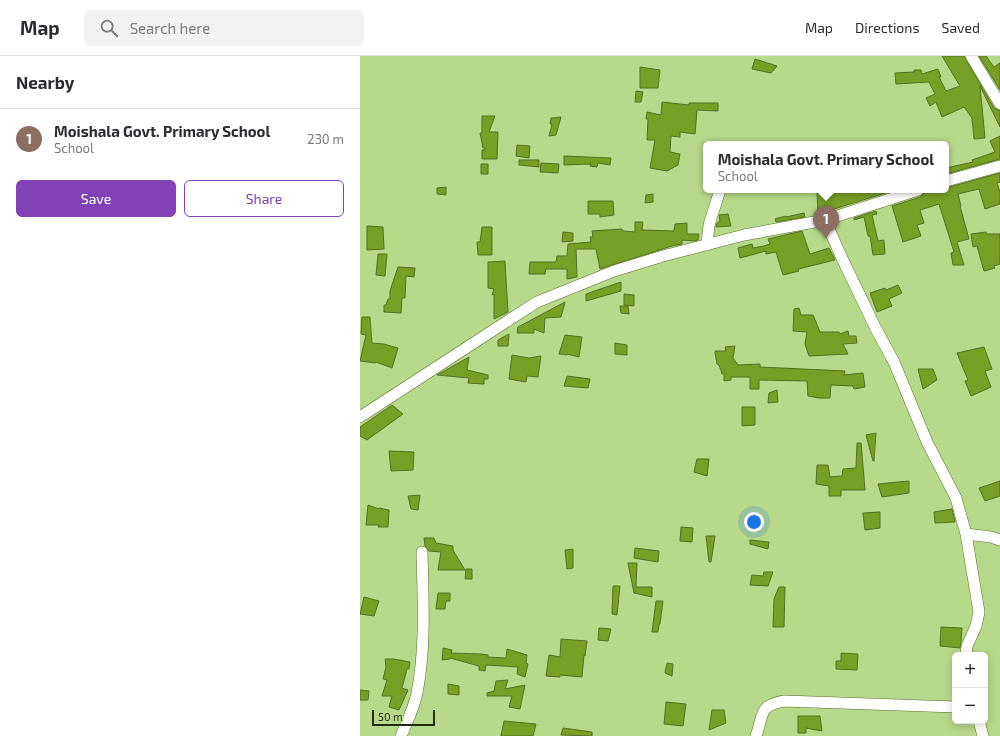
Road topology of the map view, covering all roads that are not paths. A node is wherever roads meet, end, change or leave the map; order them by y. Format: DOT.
graph roads {
  1 [pos="971,56"];
  2 [pos="1000,104"];
  3 [pos="1000,166"];
  4 [pos="949,180"];
  5 [pos="719,193"];
  6 [pos="909,193"];
  7 [pos="825,220"];
  8 [pos="707,245"];
  9 [pos="360,418"];
  10 [pos="966,534"];
  11 [pos="1000,540"];
  12 [pos="422,552"];
  13 [pos="966,652"];
  14 [pos="952,707"];
  15 [pos="980,724"];
  16 [pos="401,736"];
  17 [pos="756,736"];
  18 [pos="983,736"];
  1 -- 2 [label="street"];
  3 -- 4 [label="street"];
  5 -- 8 [label="street"];
  6 -- 7 [label="street"];
  7 -- 8 [label="street"];
  7 -- 10 [label="street"];
  8 -- 9 [label="street"];
  10 -- 11 [label="street"];
  10 -- 13 [label="street"];
  12 -- 16 [label="street"];
  14 -- 17 [label="street"];
  15 -- 18 [label="street"];
}
